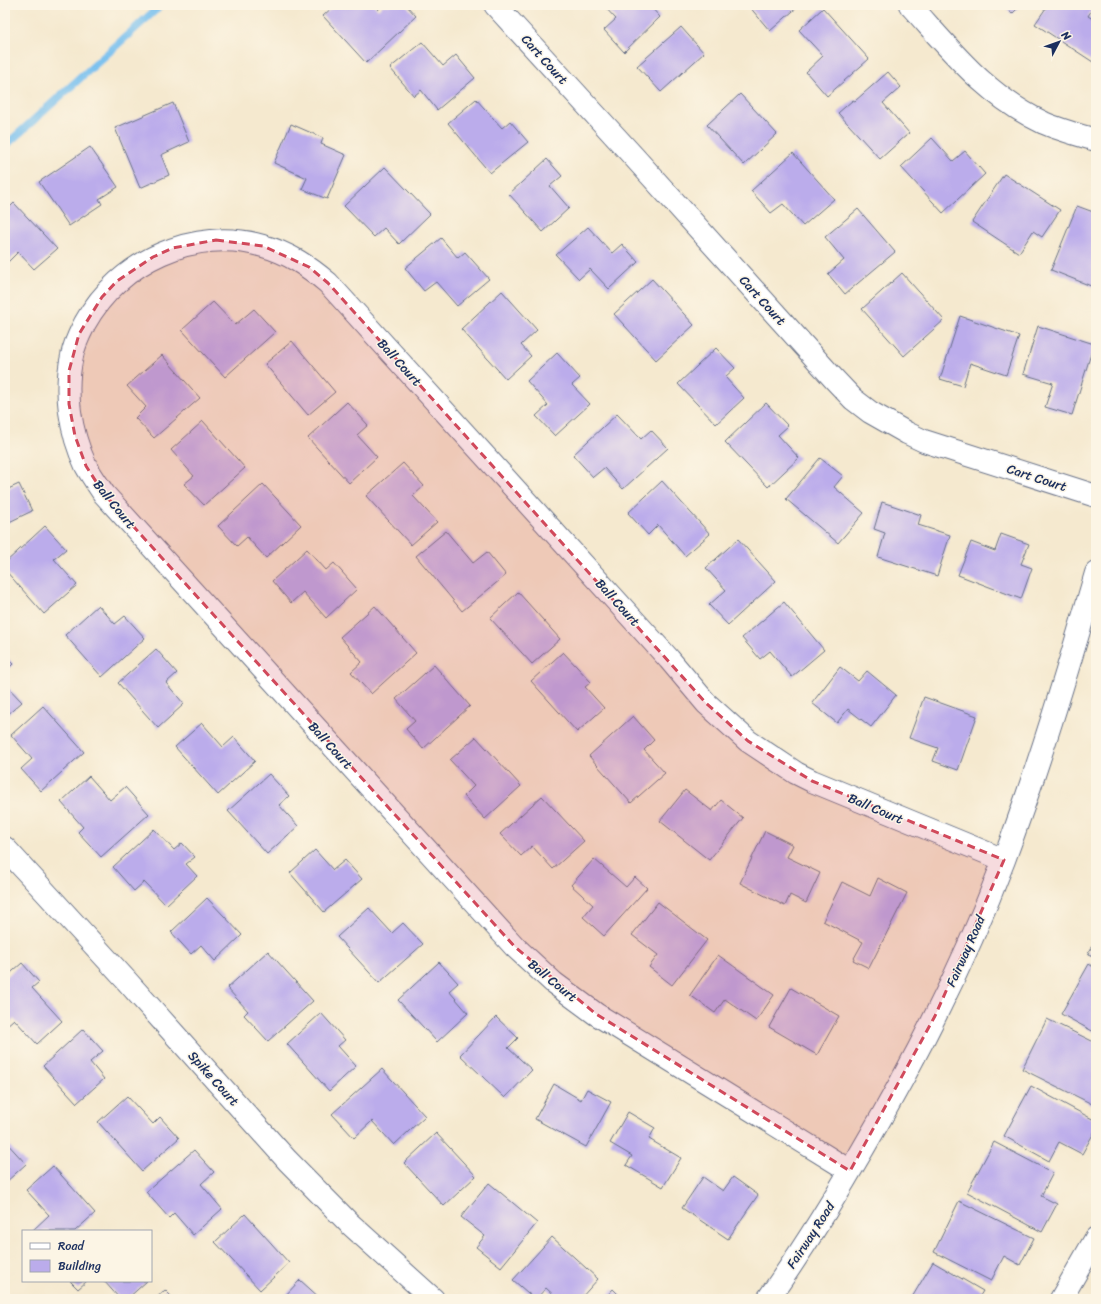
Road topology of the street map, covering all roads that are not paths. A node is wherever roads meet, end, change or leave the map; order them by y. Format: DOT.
graph roads {
  1 [pos="495,5"];
  2 [pos="910,5"];
  3 [pos="1096,140"];
  4 [pos="1096,496"];
  5 [pos="1096,573"];
  6 [pos="5,848"];
  7 [pos="1004,860"];
  8 [pos="850,1170"];
  9 [pos="1096,1238"];
  10 [pos="432,1299"];
  11 [pos="768,1299"];
  12 [pos="1061,1299"];
  1 -- 4 [label="street, Cart Court"];
  2 -- 3 [label="street"];
  5 -- 7 [label="street, Fairway Road"];
  6 -- 10 [label="street, Spike Court"];
  7 -- 8 [label="street, Fairway Road"];
  7 -- 8 [label="street, Ball Court"];
  8 -- 11 [label="street, Fairway Road"];
  9 -- 12 [label="street"];
}
